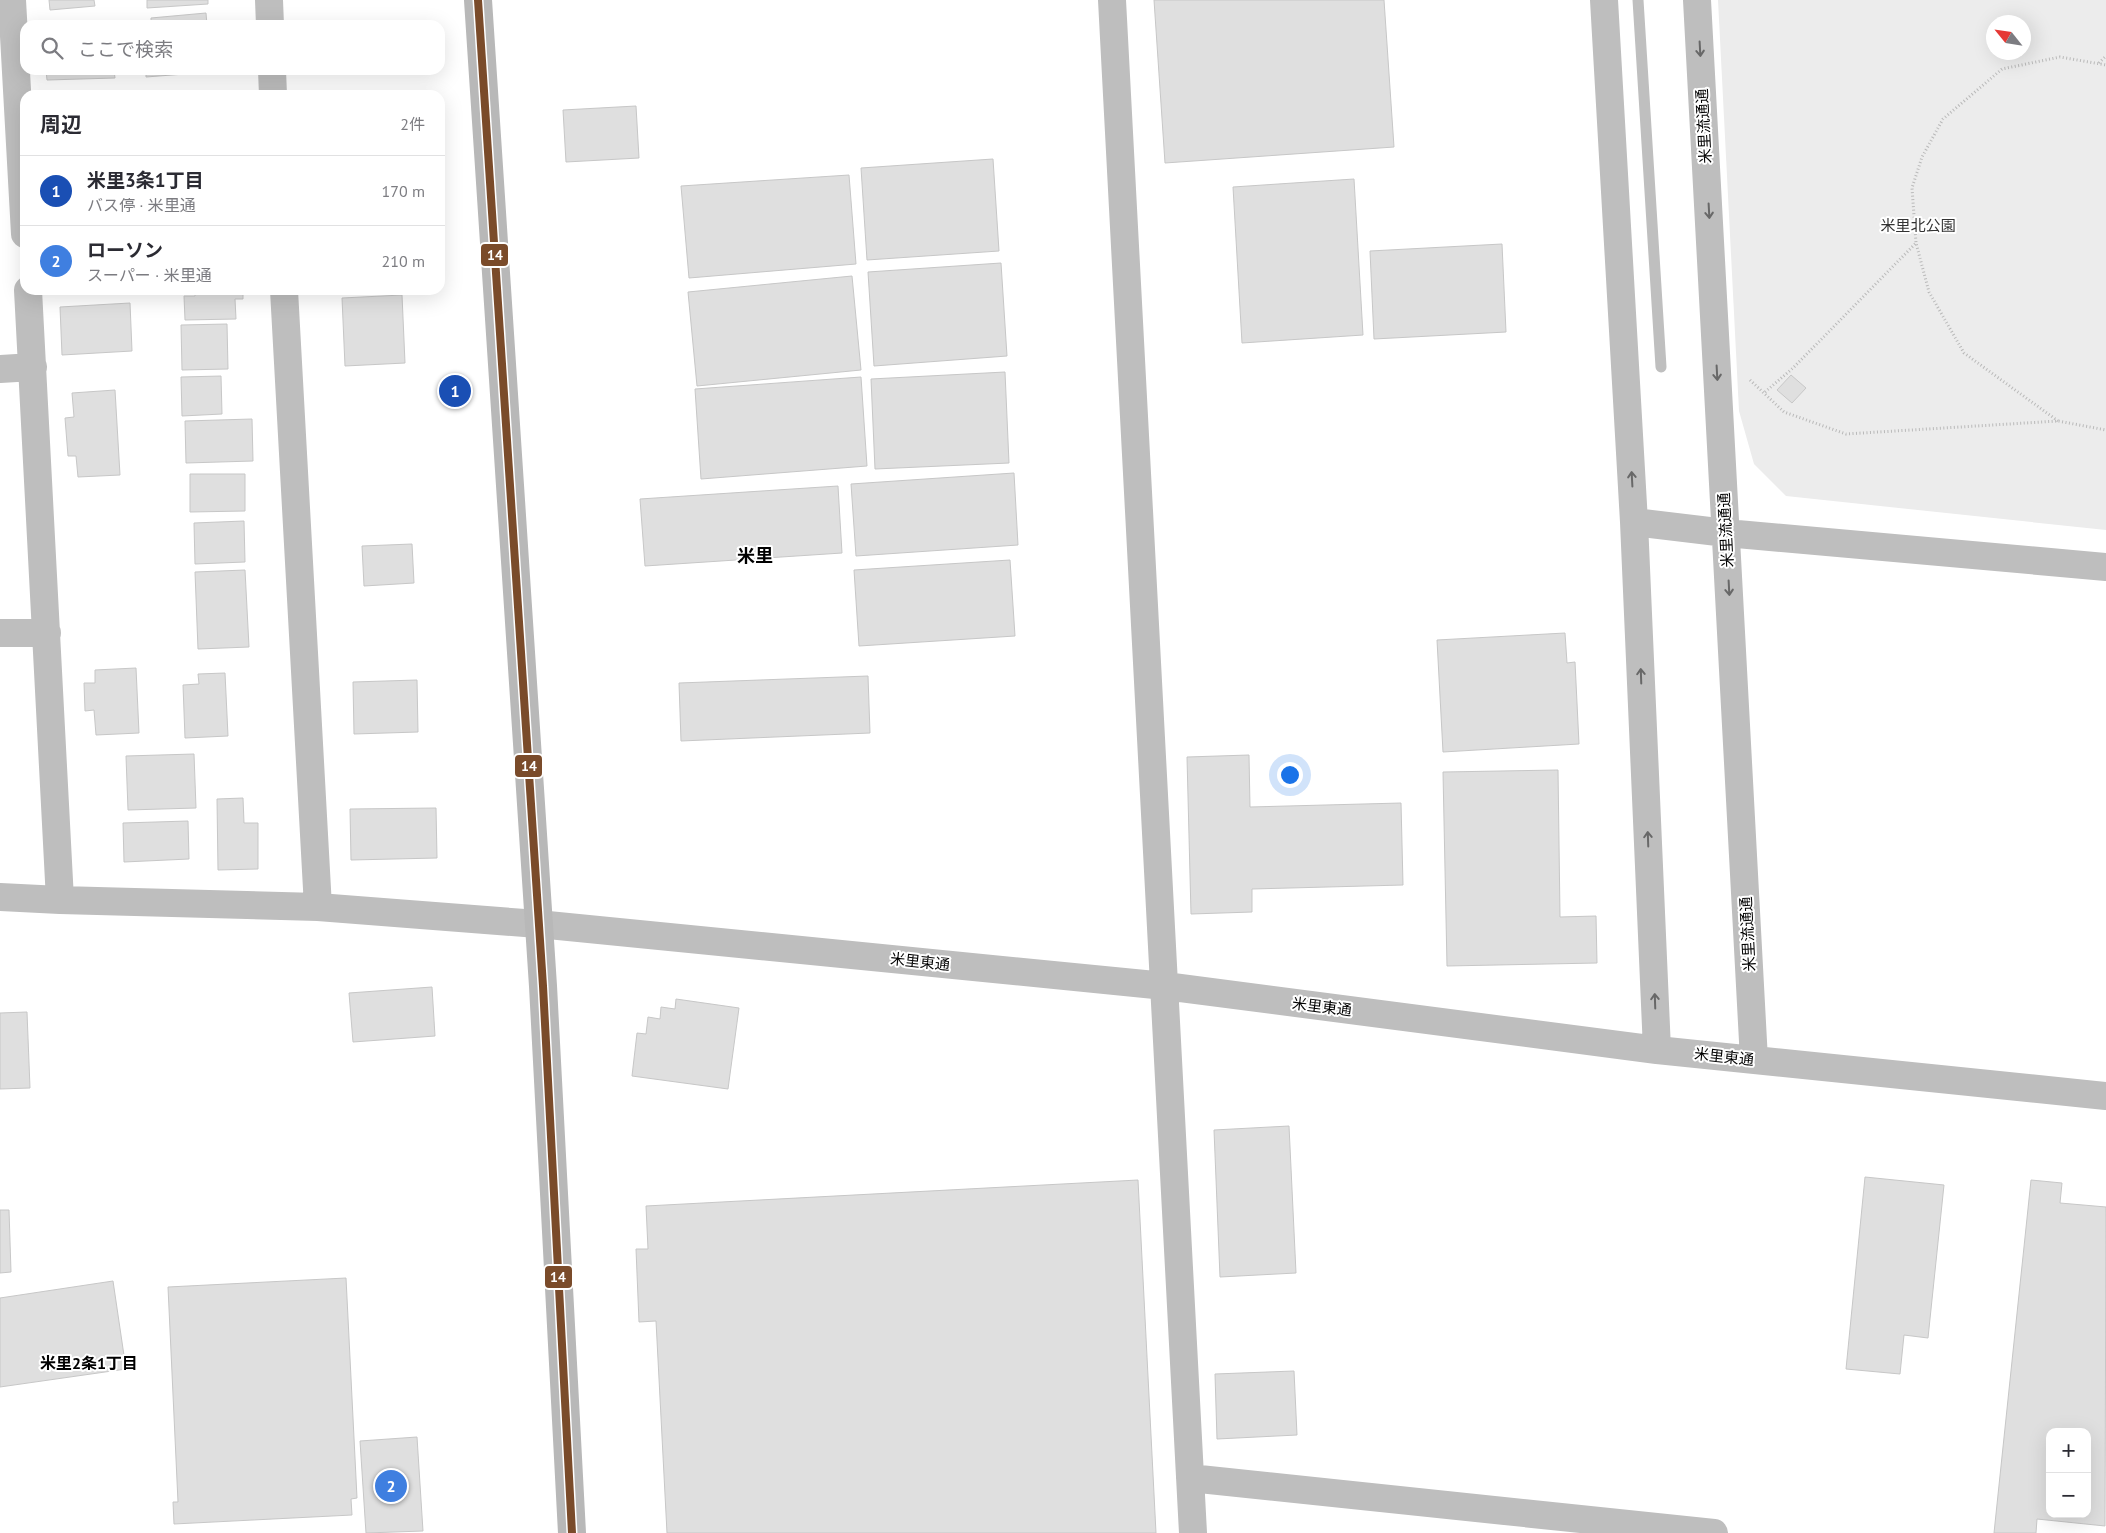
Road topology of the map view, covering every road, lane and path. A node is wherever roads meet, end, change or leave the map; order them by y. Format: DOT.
graph roads {
  1 [pos="12,0"];
  2 [pos="268,0"];
  3 [pos="478,0"];
  4 [pos="1112,0"];
  5 [pos="1604,0"];
  6 [pos="1697,0"];
  7 [pos="270,20"];
  8 [pos="2106,56"];
  9 [pos="2099,63"];
  10 [pos="2106,65"];
  11 [pos="272,75"];
  12 [pos="273,90"];
  13 [pos="15,132"];
  14 [pos="20,183"];
  15 [pos="1916,244"];
  16 [pos="28,295"];
  17 [pos="284,295"];
  18 [pos="33,367"];
  19 [pos="0,369"];
  20 [pos="1745,376"];
  21 [pos="1765,392"];
  22 [pos="2058,421"];
  23 [pos="2106,430"];
  24 [pos="1634,522"];
  25 [pos="1726,533"];
  26 [pos="2106,567"];
  27 [pos="0,633"];
  28 [pos="47,633"];
  29 [pos="0,897"];
  30 [pos="60,900"];
  31 [pos="318,907"];
  32 [pos="538,924"];
  33 [pos="1166,986"];
  34 [pos="1657,1050"];
  35 [pos="1754,1060"];
  36 [pos="2106,1096"];
  37 [pos="1190,1478"];
  38 [pos="572,1533"];
  39 [pos="1193,1533"];
  40 [pos="1714,1533"];
  1 -- 13 [label="street"];
  2 -- 7 [label="street"];
  3 -- 32 [label="street"];
  4 -- 33 [label="street"];
  24 -- 5 [label="street, one-way"];
  6 -- 25 [label="street, 米里流通通, one-way"];
  8 -- 9 [label="path"];
  9 -- 10 [label="path"];
  9 -- 15 [label="path"];
  11 -- 12 [label="street"];
  13 -- 14 [label="street"];
  15 -- 21 [label="path"];
  15 -- 22 [label="path"];
  16 -- 18 [label="street"];
  17 -- 31 [label="street"];
  18 -- 19 [label="street"];
  18 -- 28 [label="street"];
  20 -- 21 [label="path"];
  21 -- 22 [label="path"];
  22 -- 23 [label="path"];
  24 -- 25 [label="street"];
  34 -- 24 [label="street, one-way"];
  25 -- 26 [label="street"];
  25 -- 35 [label="street, 米里流通通, one-way"];
  27 -- 28 [label="street"];
  28 -- 30 [label="street"];
  29 -- 30 [label="street, 米里東通"];
  30 -- 31 [label="street, 米里東通"];
  31 -- 32 [label="street, 米里東通"];
  32 -- 33 [label="street, 米里東通"];
  32 -- 38 [label="street"];
  33 -- 34 [label="street, 米里東通"];
  33 -- 37 [label="street"];
  34 -- 35 [label="street, 米里東通"];
  35 -- 36 [label="street, 米里東通"];
  37 -- 39 [label="street"];
  37 -- 40 [label="street"];
}
